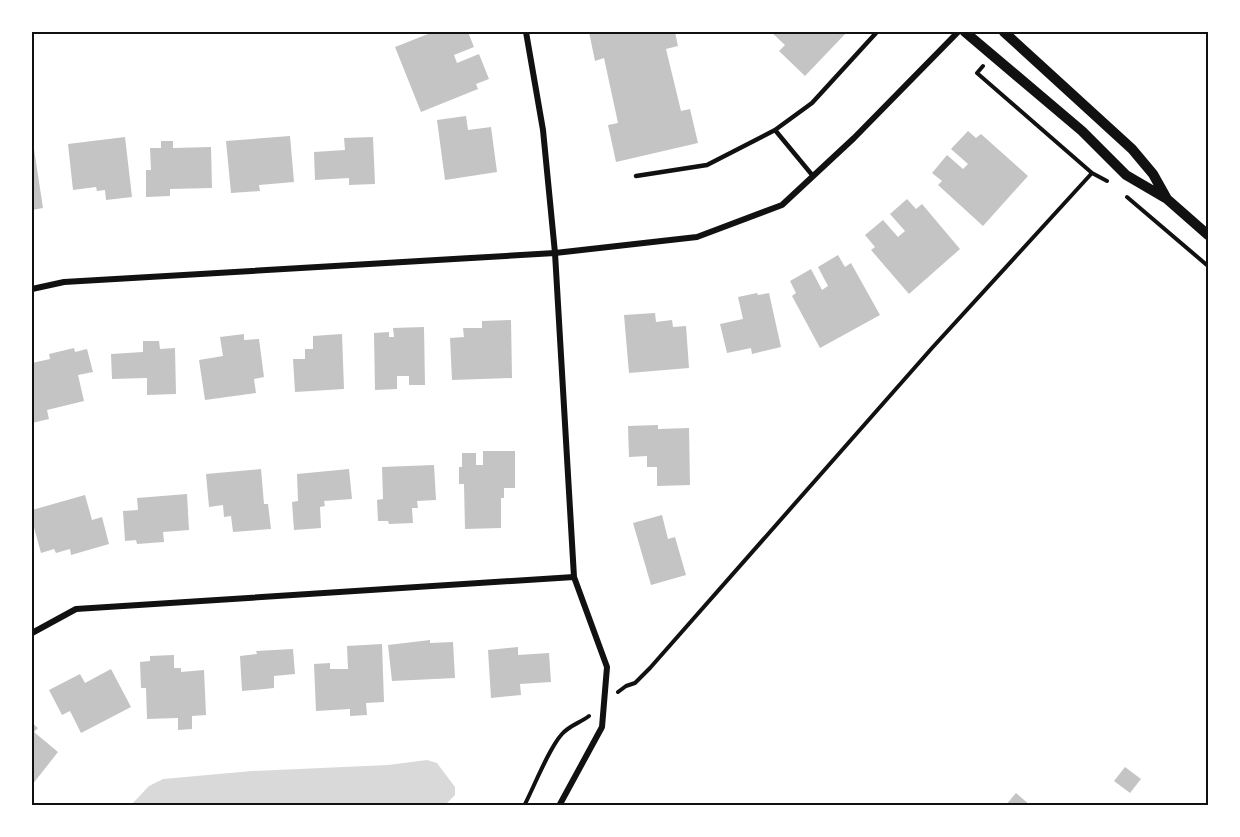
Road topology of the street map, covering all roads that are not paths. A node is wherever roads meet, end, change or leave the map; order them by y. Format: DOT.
graph roads {
  1 [pos="526,32"];
  2 [pos="958,32"];
  3 [pos="965,32"];
  4 [pos="1004,32"];
  5 [pos="876,33"];
  6 [pos="776,130"];
  7 [pos="636,176"];
  8 [pos="813,176"];
  9 [pos="1167,199"];
  10 [pos="1209,235"];
  11 [pos="555,253"];
  12 [pos="32,289"];
  13 [pos="574,578"];
  14 [pos="32,633"];
  15 [pos="559,806"];
  1 -- 11 [label="street"];
  2 -- 8 [label="street"];
  3 -- 9 [label="street"];
  4 -- 9 [label="street"];
  5 -- 6 [label="lane"];
  6 -- 7 [label="lane"];
  6 -- 8 [label="lane"];
  8 -- 11 [label="street"];
  9 -- 10 [label="street"];
  11 -- 12 [label="street"];
  11 -- 13 [label="street"];
  13 -- 14 [label="street"];
  13 -- 15 [label="street"];
}
